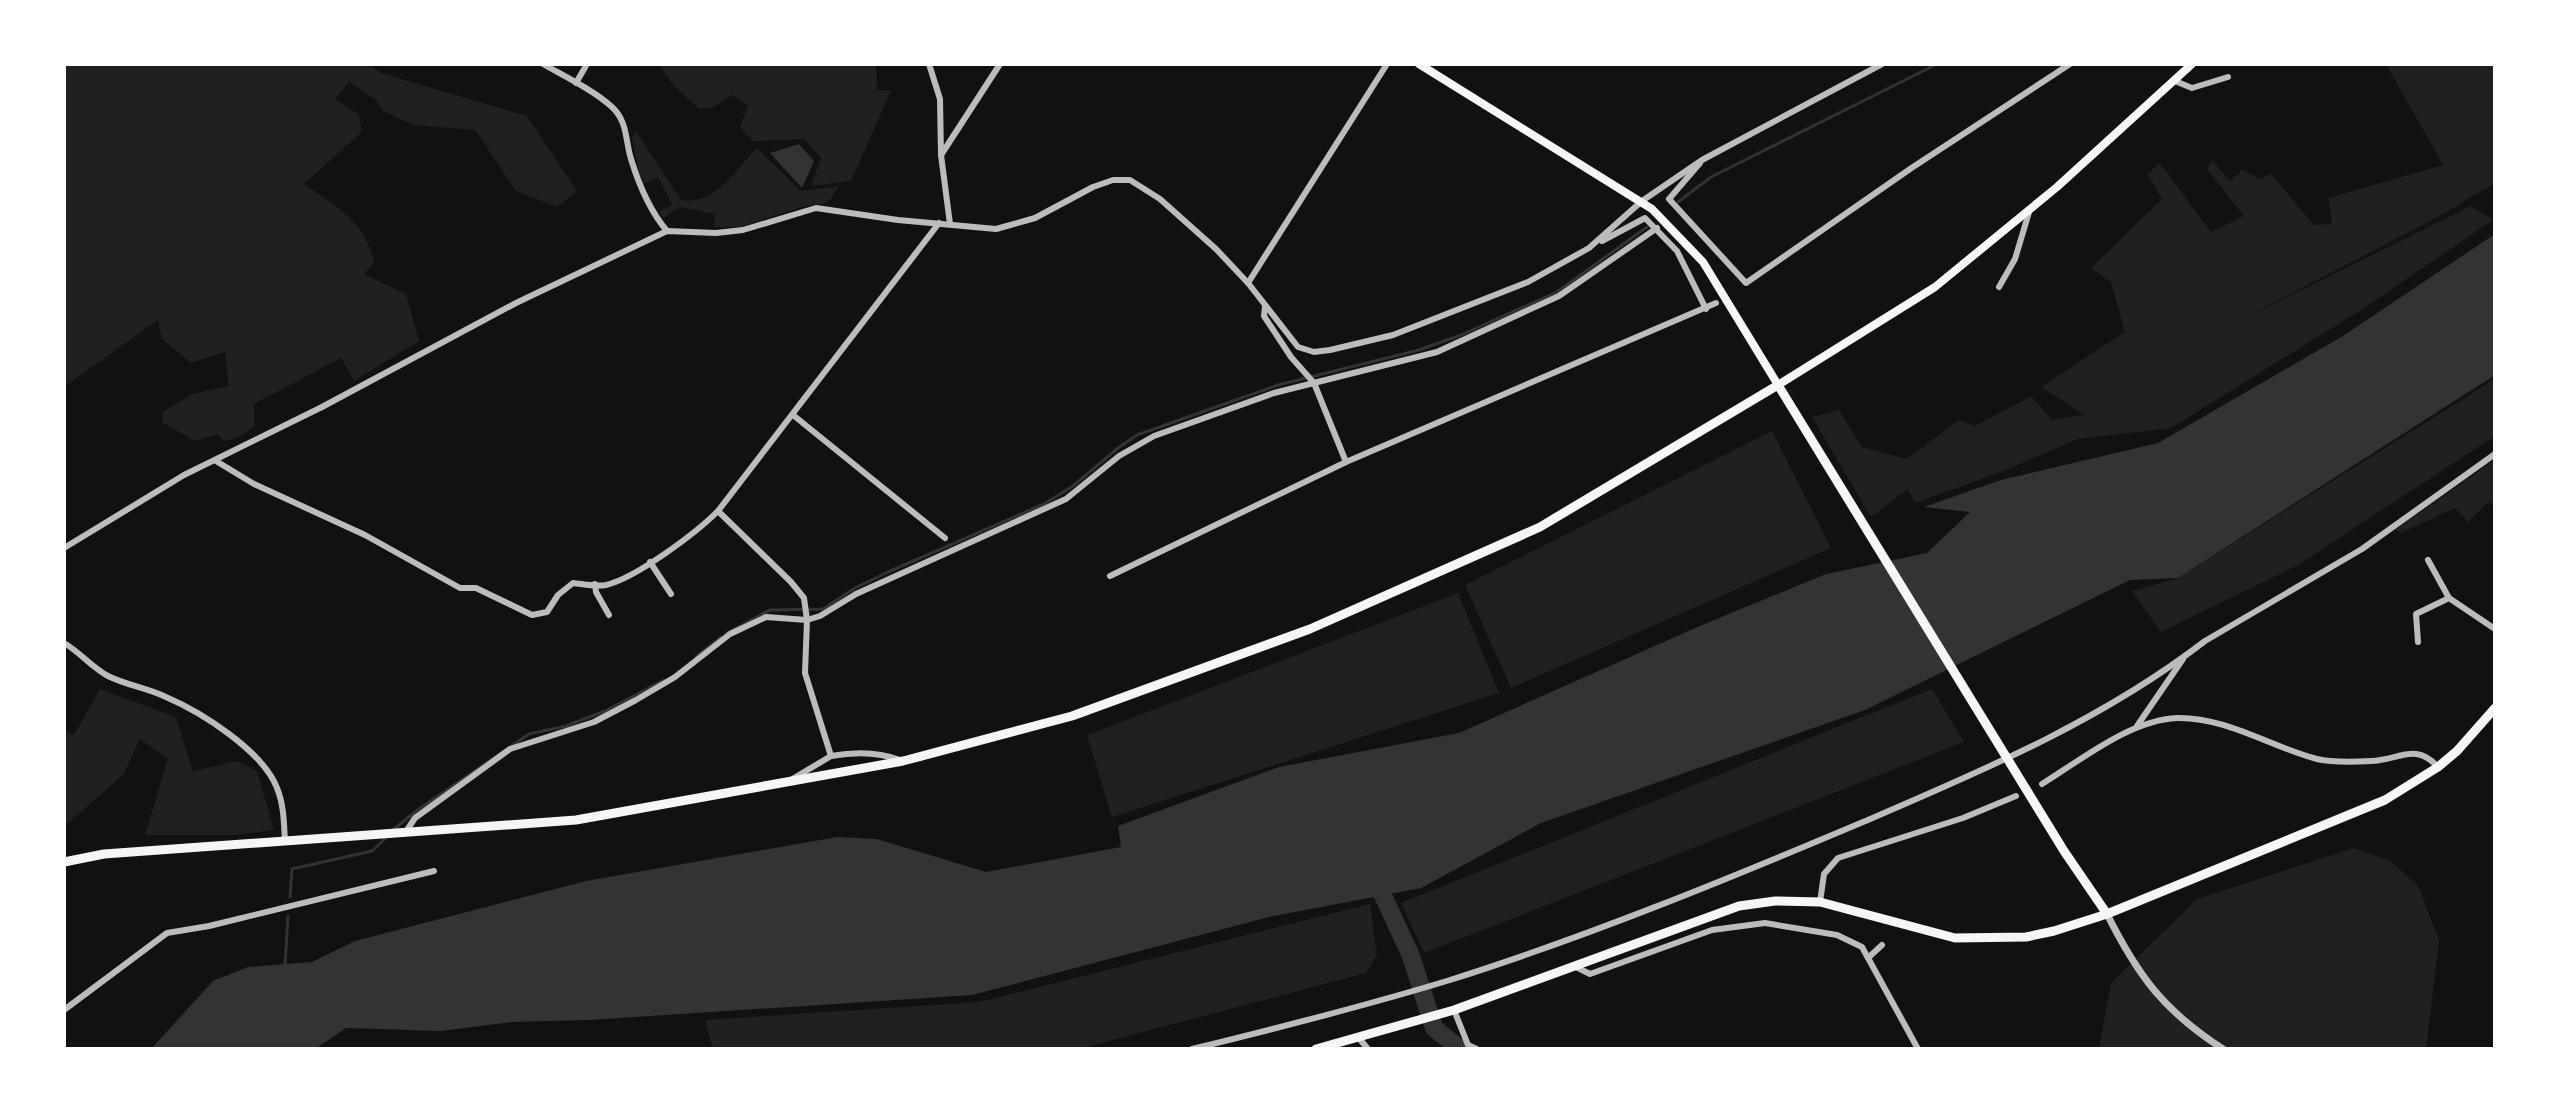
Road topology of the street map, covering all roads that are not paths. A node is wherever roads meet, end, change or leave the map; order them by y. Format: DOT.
graph roads {
  1 [pos="543,64"];
  2 [pos="587,64"];
  3 [pos="929,64"];
  4 [pos="1000,64"];
  5 [pos="1387,64"];
  6 [pos="1419,64"];
  7 [pos="1882,64"];
  8 [pos="2070,64"];
  9 [pos="2192,64"];
  10 [pos="2228,77"];
  11 [pos="2175,81"];
  12 [pos="576,83"];
  13 [pos="941,155"];
  14 [pos="1702,160"];
  15 [pos="1642,201"];
  16 [pos="2030,209"];
  17 [pos="939,223"];
  18 [pos="950,224"];
  19 [pos="1657,228"];
  20 [pos="667,231"];
  21 [pos="1589,248"];
  22 [pos="1248,283"];
  23 [pos="1999,287"];
  24 [pos="1716,303"];
  25 [pos="1265,306"];
  26 [pos="1706,309"];
  27 [pos="1314,383"];
  28 [pos="1778,385"];
  29 [pos="793,415"];
  30 [pos="2495,454"];
  31 [pos="216,461"];
  32 [pos="1346,462"];
  33 [pos="718,511"];
  34 [pos="945,538"];
  35 [pos="64,548"];
  36 [pos="2428,560"];
  37 [pos="650,562"];
  38 [pos="1110,576"];
  39 [pos="595,584"];
  40 [pos="671,594"];
  41 [pos="2449,598"];
  42 [pos="609,615"];
  43 [pos="807,620"];
  44 [pos="2495,629"];
  45 [pos="2418,642"];
  46 [pos="64,643"];
  47 [pos="2185,657"];
  48 [pos="2495,708"];
  49 [pos="2136,727"];
  50 [pos="2006,755"];
  51 [pos="831,756"];
  52 [pos="903,761"];
  53 [pos="2438,767"];
  54 [pos="787,783"];
  55 [pos="2042,784"];
  56 [pos="2016,796"];
  57 [pos="402,833"];
  58 [pos="285,842"];
  59 [pos="64,862"];
  60 [pos="434,871"];
  61 [pos="1820,902"];
  62 [pos="2107,914"];
  63 [pos="1882,945"];
  64 [pos="1868,958"];
  65 [pos="1576,967"];
  66 [pos="64,1010"];
  67 [pos="1454,1010"];
  68 [pos="1358,1037"];
  69 [pos="1342,1045"];
  70 [pos="1192,1049"];
  71 [pos="1316,1049"];
  72 [pos="1368,1049"];
  73 [pos="1477,1049"];
  74 [pos="1918,1049"];
  75 [pos="2223,1049"];
  1 -- 12 [label="street"];
  2 -- 12 [label="street"];
  3 -- 13 [label="street"];
  4 -- 13 [label="street"];
  5 -- 22 [label="street"];
  6 -- 15 [label="main road"];
  7 -- 14 [label="street"];
  8 -- 14 [label="street"];
  9 -- 11 [label="main road"];
  10 -- 11 [label="street"];
  11 -- 16 [label="main road"];
  12 -- 20 [label="street"];
  13 -- 18 [label="street"];
  14 -- 15 [label="street"];
  15 -- 21 [label="street"];
  15 -- 28 [label="main road"];
  16 -- 23 [label="street"];
  16 -- 28 [label="main road"];
  17 -- 18 [label="street"];
  17 -- 20 [label="street"];
  17 -- 29 [label="street"];
  18 -- 22 [label="street"];
  19 -- 21 [label="street"];
  19 -- 26 [label="street"];
  19 -- 27 [label="street"];
  20 -- 31 [label="street"];
  21 -- 25 [label="street"];
  22 -- 25 [label="street"];
  24 -- 26 [label="street"];
  25 -- 27 [label="street"];
  26 -- 32 [label="street"];
  27 -- 32 [label="street"];
  27 -- 43 [label="street"];
  28 -- 50 [label="main road"];
  28 -- 52 [label="main road"];
  29 -- 33 [label="street"];
  29 -- 34 [label="street"];
  30 -- 47 [label="street"];
  31 -- 35 [label="street"];
  31 -- 39 [label="street"];
  32 -- 38 [label="street"];
  33 -- 37 [label="street"];
  33 -- 43 [label="street"];
  36 -- 41 [label="street"];
  37 -- 39 [label="street"];
  37 -- 40 [label="street"];
  39 -- 42 [label="street"];
  41 -- 44 [label="street"];
  41 -- 45 [label="street"];
  43 -- 51 [label="street"];
  43 -- 57 [label="street"];
  46 -- 58 [label="street"];
  47 -- 49 [label="street"];
  47 -- 50 [label="street"];
  48 -- 53 [label="main road"];
  49 -- 53 [label="street"];
  49 -- 55 [label="street"];
  50 -- 62 [label="main road"];
  50 -- 70 [label="street"];
  51 -- 52 [label="street"];
  51 -- 54 [label="street"];
  52 -- 54 [label="main road"];
  53 -- 62 [label="main road"];
  54 -- 57 [label="main road"];
  56 -- 61 [label="street"];
  57 -- 58 [label="main road"];
  58 -- 59 [label="main road"];
  60 -- 66 [label="street"];
  61 -- 62 [label="main road"];
  61 -- 65 [label="main road"];
  62 -- 75 [label="street"];
  63 -- 64 [label="street"];
  64 -- 65 [label="street"];
  64 -- 74 [label="street"];
  65 -- 67 [label="main road"];
  67 -- 68 [label="main road"];
  67 -- 73 [label="street"];
  68 -- 69 [label="main road"];
  68 -- 72 [label="street"];
  69 -- 71 [label="main road"];
}
